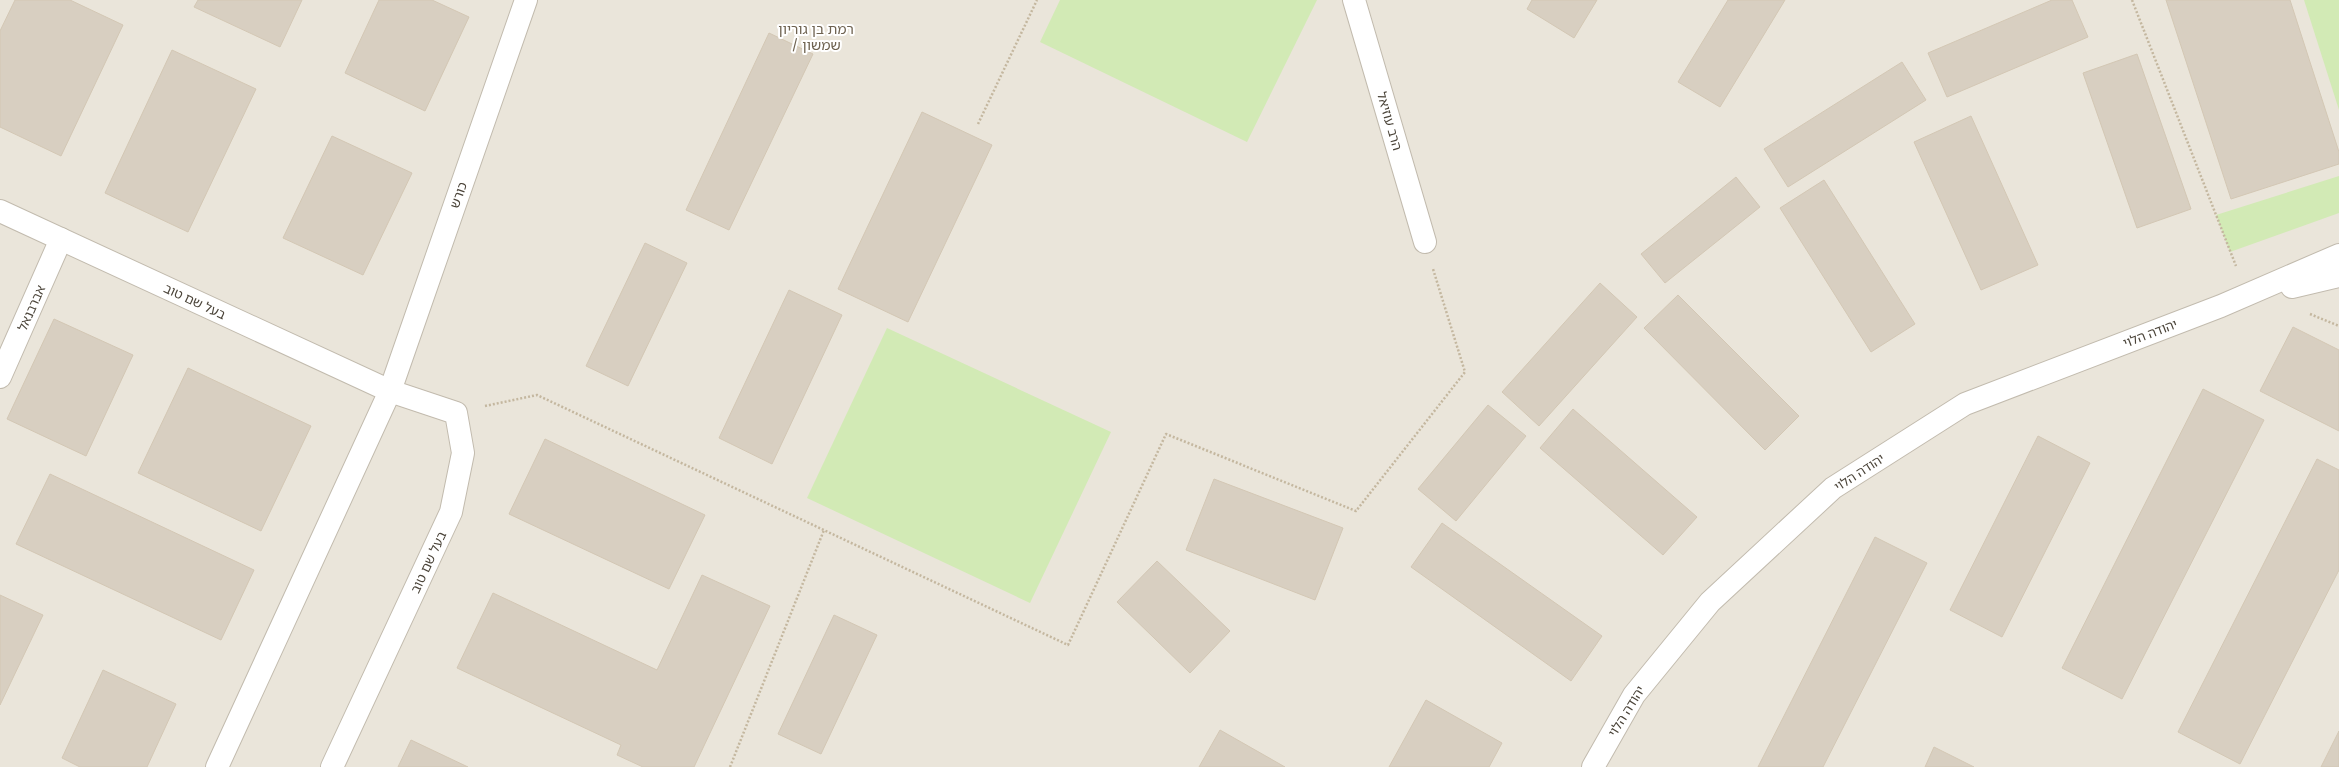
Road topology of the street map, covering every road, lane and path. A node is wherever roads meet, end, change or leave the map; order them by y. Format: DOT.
graph roads {
  1 [pos="526,0"];
  2 [pos="1037,0"];
  3 [pos="1354,0"];
  4 [pos="2132,0"];
  5 [pos="978,124"];
  6 [pos="0,211"];
  7 [pos="61,239"];
  8 [pos="1425,242"];
  9 [pos="2339,255"];
  10 [pos="2236,267"];
  11 [pos="2339,276"];
  12 [pos="2222,306"];
  13 [pos="2302,311"];
  14 [pos="2339,326"];
  15 [pos="0,377"];
  16 [pos="390,391"];
  17 [pos="456,413"];
  18 [pos="824,530"];
  19 [pos="218,767"];
  20 [pos="332,767"];
  21 [pos="730,767"];
  22 [pos="1593,767"];
  1 -- 16 [label="street, כורש"];
  2 -- 5 [label="path"];
  3 -- 8 [label="street, הרב עוזיאל"];
  4 -- 10 [label="path"];
  6 -- 7 [label="street, בעל שם טוב"];
  7 -- 15 [label="street, אברבנאל"];
  7 -- 16 [label="street, בעל שם טוב"];
  8 -- 18 [label="path"];
  9 -- 12 [label="street, יהודה הלוי"];
  11 -- 12 [label="street, יהודה הלוי"];
  12 -- 22 [label="street, יהודה הלוי"];
  13 -- 14 [label="path"];
  16 -- 17 [label="street, בעל שם טוב"];
  16 -- 19 [label="street"];
  17 -- 18 [label="path"];
  17 -- 20 [label="street, בעל שם טוב"];
  18 -- 21 [label="path"];
}
